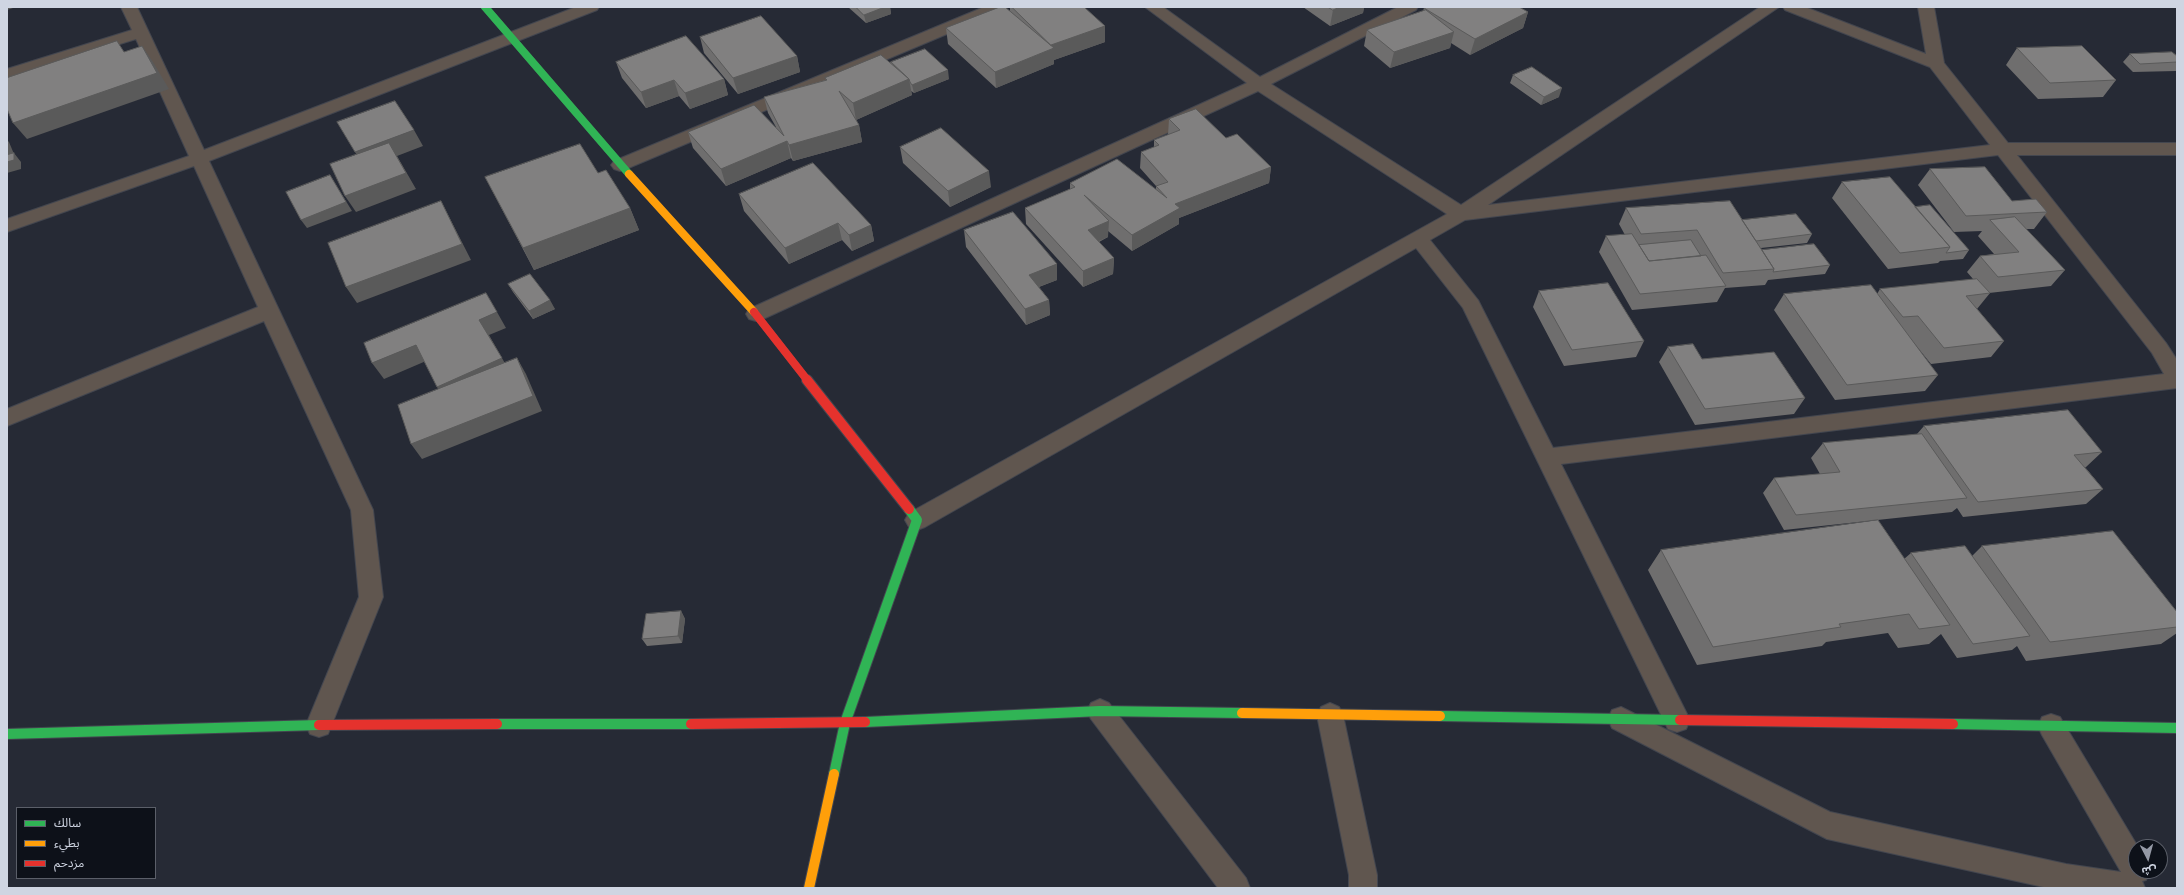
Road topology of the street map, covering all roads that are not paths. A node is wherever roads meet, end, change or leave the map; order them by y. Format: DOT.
graph roads {
  1 [pos="129,7"];
  2 [pos="485,7"];
  3 [pos="591,7"];
  4 [pos="998,7"];
  5 [pos="1153,7"];
  6 [pos="1410,7"];
  7 [pos="1771,7"];
  8 [pos="1791,7"];
  9 [pos="1926,7"];
  10 [pos="141,32"];
  11 [pos="512,36"];
  12 [pos="1936,64"];
  13 [pos="7,74"];
  14 [pos="1259,84"];
  15 [pos="2004,149"];
  16 [pos="2177,150"];
  17 [pos="200,158"];
  18 [pos="620,165"];
  19 [pos="1460,214"];
  20 [pos="7,226"];
  21 [pos="1418,238"];
  22 [pos="271,310"];
  23 [pos="756,314"];
  24 [pos="2168,348"];
  25 [pos="2177,377"];
  26 [pos="2177,380"];
  27 [pos="7,418"];
  28 [pos="1547,457"];
  29 [pos="917,520"];
  30 [pos="1100,711"];
  31 [pos="1330,714"];
  32 [pos="1621,719"];
  33 [pos="1678,720"];
  34 [pos="845,723"];
  35 [pos="319,725"];
  36 [pos="2051,726"];
  37 [pos="2177,728"];
  38 [pos="7,734"];
  39 [pos="2128,858"];
  40 [pos="2141,879"];
  41 [pos="809,888"];
  42 [pos="1236,888"];
  43 [pos="1362,888"];
  44 [pos="2131,888"];
  45 [pos="2147,888"];
  1 -- 10 [label="street"];
  2 -- 11 [label="street"];
  3 -- 11 [label="street"];
  4 -- 18 [label="street"];
  5 -- 14 [label="street"];
  6 -- 14 [label="street"];
  7 -- 19 [label="street"];
  8 -- 12 [label="street"];
  9 -- 12 [label="street"];
  10 -- 13 [label="street"];
  10 -- 17 [label="street"];
  11 -- 17 [label="street"];
  11 -- 18 [label="street"];
  12 -- 15 [label="street"];
  14 -- 19 [label="street"];
  14 -- 23 [label="street"];
  15 -- 16 [label="street"];
  15 -- 19 [label="street"];
  15 -- 24 [label="street"];
  17 -- 20 [label="street"];
  17 -- 22 [label="street"];
  18 -- 23 [label="street"];
  19 -- 21 [label="street"];
  21 -- 28 [label="street"];
  21 -- 29 [label="street"];
  22 -- 27 [label="street"];
  22 -- 35 [label="street"];
  23 -- 29 [label="street"];
  24 -- 25 [label="street"];
  26 -- 28 [label="street"];
  28 -- 33 [label="street"];
  29 -- 34 [label="street"];
  30 -- 31 [label="street"];
  30 -- 34 [label="street"];
  30 -- 42 [label="street"];
  31 -- 32 [label="street"];
  31 -- 43 [label="street"];
  32 -- 33 [label="street"];
  32 -- 44 [label="street"];
  33 -- 36 [label="street"];
  34 -- 35 [label="street"];
  34 -- 41 [label="street"];
  35 -- 38 [label="street"];
  36 -- 37 [label="street"];
  36 -- 39 [label="street"];
  40 -- 45 [label="street"];
}
